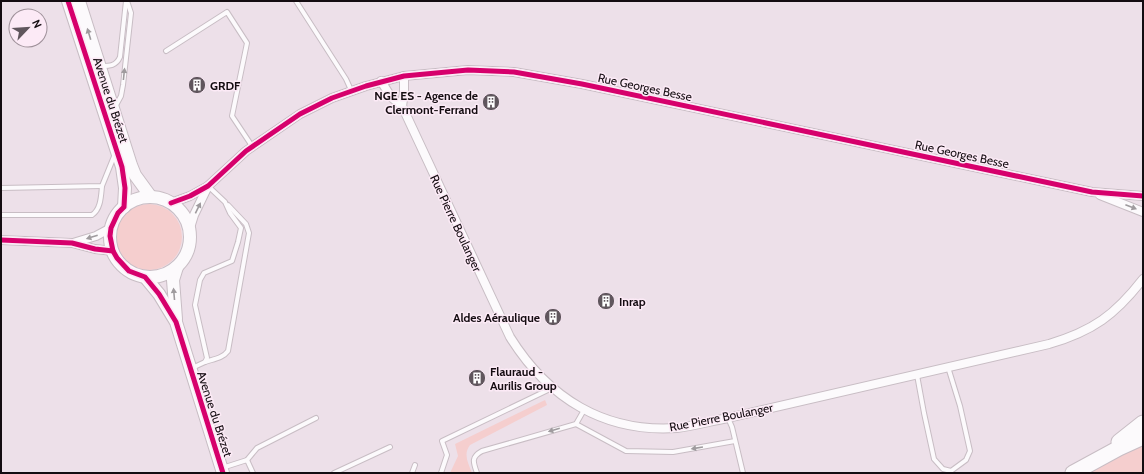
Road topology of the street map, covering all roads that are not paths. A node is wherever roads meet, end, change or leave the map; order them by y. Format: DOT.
graph roads {
  1 [pos="68,1"];
  2 [pos="79,1"];
  3 [pos="127,1"];
  4 [pos="296,1"];
  5 [pos="166,51"];
  6 [pos="99,66"];
  7 [pos="404,76"];
  8 [pos="381,81"];
  9 [pos="351,90"];
  10 [pos="402,106"];
  11 [pos="113,111"];
  12 [pos="252,146"];
  13 [pos="117,150"];
  14 [pos="102,186"];
  15 [pos="208,186"];
  16 [pos="1,188"];
  17 [pos="1092,192"];
  18 [pos="1143,196"];
  19 [pos="151,197"];
  20 [pos="225,202"];
  21 [pos="171,203"];
  22 [pos="124,207"];
  23 [pos="1143,212"];
  24 [pos="1,215"];
  25 [pos="111,228"];
  26 [pos="190,231"];
  27 [pos="1,240"];
  28 [pos="72,243"];
  29 [pos="113,251"];
  30 [pos="177,267"];
  31 [pos="145,276"];
  32 [pos="1143,279"];
  33 [pos="176,322"];
  34 [pos="206,362"];
  35 [pos="948,367"];
  36 [pos="190,368"];
  37 [pos="917,374"];
  38 [pos="552,388"];
  39 [pos="584,410"];
  40 [pos="316,418"];
  41 [pos="728,418"];
  42 [pos="1143,423"];
  43 [pos="576,424"];
  44 [pos="1143,437"];
  45 [pos="735,441"];
  46 [pos="390,447"];
  47 [pos="247,460"];
  48 [pos="415,465"];
  49 [pos="1079,470"];
  50 [pos="223,471"];
  51 [pos="442,472"];
  52 [pos="951,472"];
  53 [pos="253,473"];
  54 [pos="334,473"];
  55 [pos="412,473"];
  56 [pos="477,473"];
  57 [pos="743,473"];
  1 -- 13 [label="street, Avenue du Brézet"];
  6 -- 2 [label="street, Avenue du Brézet, one-way"];
  3 -- 6 [label="lane"];
  11 -- 3 [label="lane, one-way"];
  4 -- 9 [label="lane"];
  5 -- 12 [label="lane"];
  6 -- 11 [label="street, Avenue du Brézet"];
  7 -- 8 [label="street, Rue Georges Besse"];
  7 -- 10 [label="street"];
  7 -- 17 [label="street, Rue Georges Besse"];
  8 -- 9 [label="street, Rue Georges Besse"];
  8 -- 10 [label="street, Rue Pierre Boulanger"];
  9 -- 12 [label="street, Rue Georges Besse"];
  10 -- 38 [label="street, Rue Pierre Boulanger"];
  11 -- 19 [label="street, Avenue du Brézet"];
  12 -- 15 [label="street, Rue Georges Besse"];
  13 -- 14 [label="lane"];
  13 -- 22 [label="street, Avenue du Brézet"];
  14 -- 16 [label="lane"];
  14 -- 24 [label="lane"];
  15 -- 20 [label="lane"];
  15 -- 21 [label="street, Rue Georges Besse"];
  26 -- 15 [label="street, Rue Georges Besse, one-way"];
  17 -- 18 [label="street, Rue Georges Besse"];
  17 -- 23 [label="street, Rue Georges Besse, one-way"];
  19 -- 21 [label="street"];
  19 -- 22 [label="street"];
  20 -- 34 [label="lane"];
  20 -- 34 [label="lane"];
  21 -- 26 [label="street"];
  22 -- 25 [label="street"];
  25 -- 28 [label="street, one-way"];
  25 -- 29 [label="street"];
  26 -- 30 [label="street"];
  27 -- 28 [label="street"];
  28 -- 29 [label="street"];
  29 -- 31 [label="street"];
  30 -- 31 [label="street"];
  33 -- 30 [label="street, Avenue du Brézet, one-way"];
  31 -- 33 [label="street, Avenue du Brézet"];
  32 -- 35 [label="street, Rue Pierre Boulanger"];
  33 -- 36 [label="street, Avenue du Brézet"];
  34 -- 36 [label="lane"];
  35 -- 37 [label="street, Rue Pierre Boulanger"];
  35 -- 52 [label="lane"];
  36 -- 50 [label="street, Avenue du Brézet"];
  37 -- 41 [label="street, Rue Pierre Boulanger"];
  37 -- 52 [label="lane"];
  38 -- 39 [label="street, Rue Pierre Boulanger"];
  38 -- 51 [label="lane"];
  39 -- 41 [label="street, Rue Pierre Boulanger"];
  39 -- 43 [label="lane"];
  40 -- 47 [label="lane"];
  41 -- 45 [label="lane"];
  42 -- 49 [label="highway"];
  45 -- 43 [label="lane, one-way"];
  43 -- 56 [label="lane, one-way"];
  44 -- 49 [label="highway"];
  45 -- 57 [label="lane"];
  46 -- 54 [label="lane"];
  47 -- 50 [label="lane"];
  47 -- 53 [label="lane"];
  48 -- 55 [label="lane"];
}
